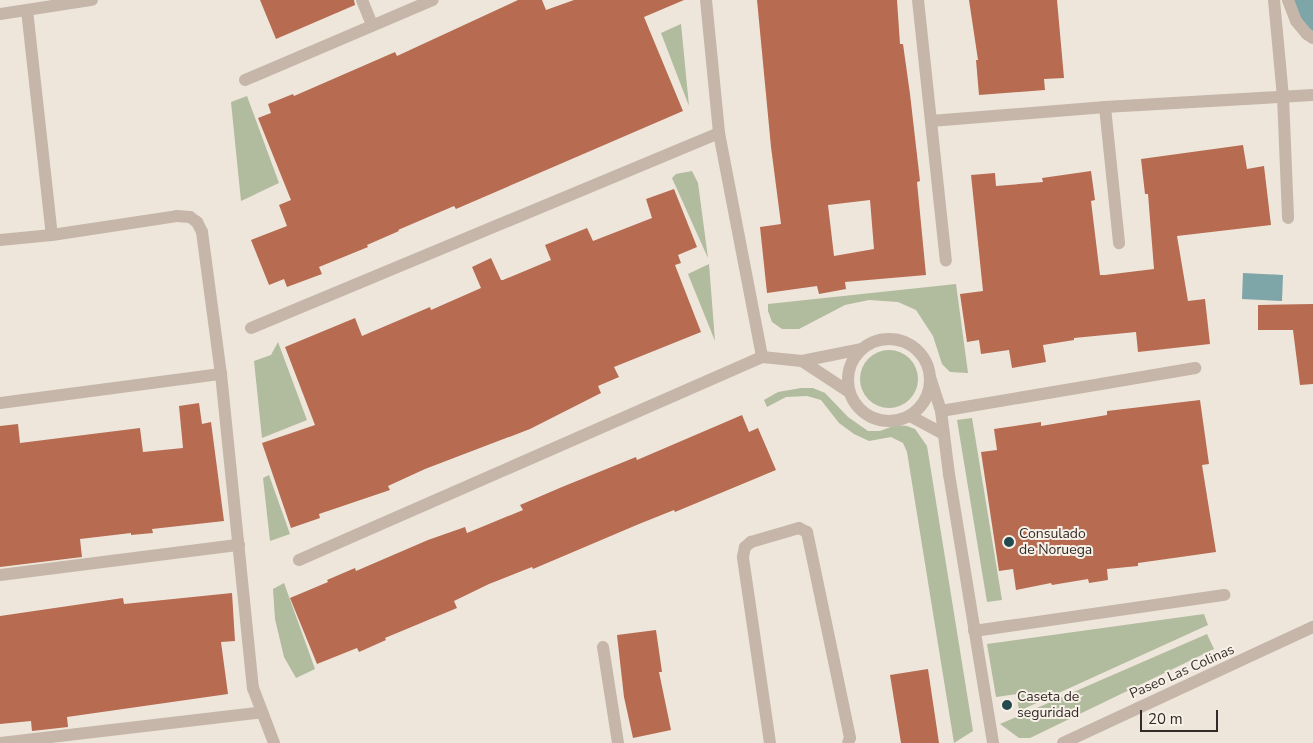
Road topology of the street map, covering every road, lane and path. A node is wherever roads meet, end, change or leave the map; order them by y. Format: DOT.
graph roads {
  1 [pos="92,0"];
  2 [pos="362,0"];
  3 [pos="433,0"];
  4 [pos="706,0"];
  5 [pos="918,0"];
  6 [pos="1274,0"];
  7 [pos="1288,0"];
  8 [pos="27,10"];
  9 [pos="0,14"];
  10 [pos="372,25"];
  11 [pos="1313,38"];
  12 [pos="245,80"];
  13 [pos="1313,95"];
  14 [pos="1283,97"];
  15 [pos="1105,107"];
  16 [pos="931,121"];
  17 [pos="719,133"];
  18 [pos="1288,218"];
  19 [pos="52,235"];
  20 [pos="0,240"];
  21 [pos="1119,243"];
  22 [pos="946,260"];
  23 [pos="251,328"];
  24 [pos="861,349"];
  25 [pos="762,357"];
  26 [pos="802,361"];
  27 [pos="1195,368"];
  28 [pos="221,374"];
  29 [pos="930,377"];
  30 [pos="849,392"];
  31 [pos="0,404"];
  32 [pos="941,411"];
  33 [pos="910,416"];
  34 [pos="944,434"];
  35 [pos="239,546"];
  36 [pos="298,560"];
  37 [pos="0,575"];
  38 [pos="1224,595"];
  39 [pos="1313,627"];
  40 [pos="974,631"];
  41 [pos="603,646"];
  42 [pos="262,712"];
  43 [pos="0,743"];
  44 [pos="274,743"];
  45 [pos="618,743"];
  46 [pos="770,743"];
  47 [pos="848,743"];
  48 [pos="993,743"];
  49 [pos="1063,743"];
  1 -- 8 [label="street"];
  2 -- 10 [label="street"];
  3 -- 10 [label="street"];
  4 -- 17 [label="street"];
  5 -- 16 [label="street"];
  6 -- 14 [label="street"];
  7 -- 11 [label="street"];
  8 -- 9 [label="street"];
  8 -- 19 [label="street"];
  10 -- 12 [label="street"];
  13 -- 14 [label="street"];
  14 -- 15 [label="street"];
  14 -- 18 [label="street"];
  15 -- 16 [label="street"];
  15 -- 21 [label="street"];
  16 -- 22 [label="street"];
  17 -- 23 [label="street"];
  17 -- 25 [label="street"];
  19 -- 20 [label="street"];
  19 -- 28 [label="street"];
  24 -- 26 [label="street"];
  24 -- 29 [label="street"];
  24 -- 30 [label="street"];
  25 -- 26 [label="street"];
  25 -- 36 [label="street"];
  26 -- 30 [label="street"];
  27 -- 32 [label="street"];
  28 -- 31 [label="street"];
  28 -- 35 [label="street"];
  29 -- 32 [label="street"];
  29 -- 33 [label="street"];
  30 -- 33 [label="street"];
  32 -- 34 [label="street"];
  33 -- 34 [label="street"];
  34 -- 40 [label="street"];
  35 -- 37 [label="street"];
  35 -- 42 [label="street"];
  38 -- 40 [label="street"];
  39 -- 49 [label="street, Paseo Las Colinas"];
  40 -- 48 [label="street"];
  41 -- 45 [label="street"];
  42 -- 43 [label="street"];
  42 -- 44 [label="street"];
  46 -- 47 [label="street"];
}
